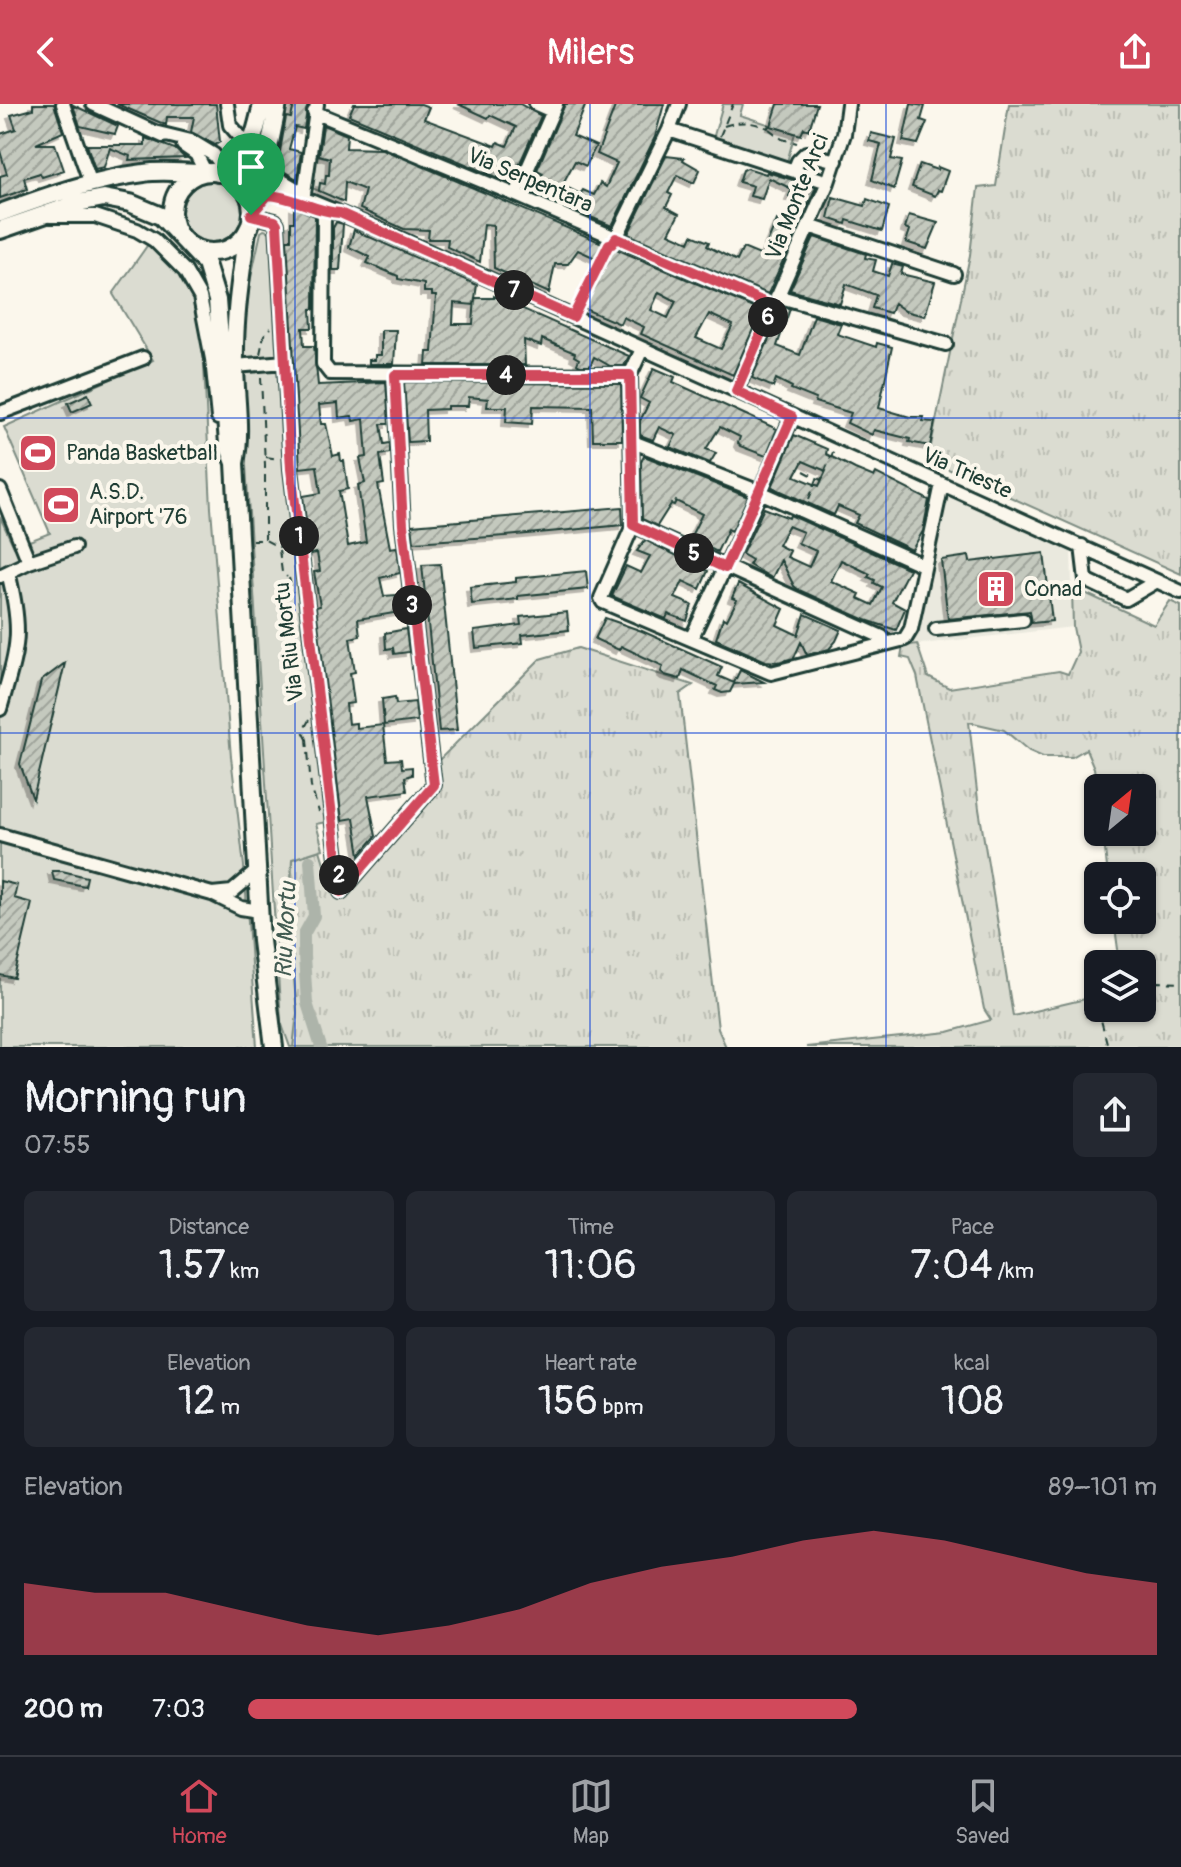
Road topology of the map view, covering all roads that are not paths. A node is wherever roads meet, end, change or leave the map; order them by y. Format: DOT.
graph roads {
  1 [pos="63,104"];
  2 [pos="93,104"];
  3 [pos="227,104"];
  4 [pos="262,104"];
  5 [pos="278,104"];
  6 [pos="536,104"];
  7 [pos="679,104"];
  8 [pos="848,104"];
  9 [pos="315,108"];
  10 [pos="554,108"];
  11 [pos="669,130"];
  12 [pos="158,133"];
  13 [pos="250,148"];
  14 [pos="268,155"];
  15 [pos="836,161"];
  16 [pos="794,171"];
  17 [pos="220,174"];
  18 [pos="828,182"];
  19 [pos="91,184"];
  20 [pos="259,186"];
  21 [pos="516,195"];
  22 [pos="308,198"];
  23 [pos="273,206"];
  24 [pos="324,212"];
  25 [pos="0,213"];
  26 [pos="340,213"];
  27 [pos="40,216"];
  28 [pos="250,220"];
  29 [pos="270,220"];
  30 [pos="809,226"];
  31 [pos="0,230"];
  32 [pos="616,238"];
  33 [pos="184,240"];
  34 [pos="954,274"];
  35 [pos="775,301"];
  36 [pos="946,344"];
  37 [pos="642,349"];
  38 [pos="143,358"];
  39 [pos="285,362"];
  40 [pos="235,366"];
  41 [pos="395,375"];
  42 [pos="630,375"];
  43 [pos="736,391"];
  44 [pos="0,413"];
  45 [pos="792,417"];
  46 [pos="227,435"];
  47 [pos="633,442"];
  48 [pos="235,463"];
  49 [pos="942,484"];
  50 [pos="0,490"];
  51 [pos="760,492"];
  52 [pos="633,525"];
  53 [pos="1082,546"];
  54 [pos="74,547"];
  55 [pos="29,562"];
  56 [pos="923,565"];
  57 [pos="725,568"];
  58 [pos="4,574"];
  59 [pos="1157,581"];
  60 [pos="1181,592"];
  61 [pos="1023,620"];
  62 [pos="936,629"];
  63 [pos="691,639"];
  64 [pos="886,644"];
  65 [pos="0,709"];
  66 [pos="0,835"];
  67 [pos="259,869"];
  68 [pos="212,894"];
  69 [pos="260,911"];
  70 [pos="274,1047"];
  1 -- 19 [label="street"];
  2 -- 12 [label="street"];
  3 -- 13 [label="street"];
  4 -- 13 [label="main road"];
  5 -- 14 [label="main road, Via Riu Mortu"];
  6 -- 10 [label="street"];
  7 -- 11 [label="street"];
  8 -- 15 [label="street, Via Monte Arci"];
  9 -- 21 [label="street, Via Serpentara"];
  9 -- 22 [label="street"];
  10 -- 21 [label="street"];
  11 -- 16 [label="street"];
  11 -- 32 [label="street"];
  12 -- 17 [label="street"];
  12 -- 17 [label="street"];
  13 -- 17 [label="main road"];
  14 -- 20 [label="main road, Via Riu Mortu"];
  14 -- 22 [label="street"];
  15 -- 16 [label="street"];
  15 -- 18 [label="street, Via Monte Arci"];
  16 -- 18 [label="street"];
  17 -- 19 [label="main road"];
  17 -- 20 [label="street"];
  17 -- 28 [label="main road"];
  17 -- 33 [label="main road"];
  18 -- 30 [label="street, Via Monte Arci"];
  19 -- 25 [label="main road"];
  20 -- 22 [label="street"];
  20 -- 28 [label="main road, Via Riu Mortu"];
  21 -- 32 [label="street, Via Serpentara"];
  22 -- 26 [label="street, Via Trieste"];
  23 -- 29 [label="street"];
  24 -- 26 [label="street"];
  24 -- 28 [label="street"];
  24 -- 41 [label="street"];
  26 -- 37 [label="street, Via Trieste"];
  27 -- 31 [label="main road"];
  27 -- 33 [label="main road"];
  27 -- 46 [label="street, Via Riu Mortu"];
  28 -- 29 [label="street"];
  28 -- 33 [label="main road"];
  28 -- 40 [label="main road, Via Riu Mortu"];
  29 -- 39 [label="street, Via Riu Mortu"];
  30 -- 34 [label="street"];
  30 -- 35 [label="street, Via Monte Arci"];
  32 -- 35 [label="street, Via Serpentara"];
  33 -- 46 [label="main road, Via Riu Mortu"];
  35 -- 36 [label="street, Via Serpentara"];
  35 -- 43 [label="street, Via Monte Arci"];
  37 -- 42 [label="street"];
  37 -- 43 [label="street, Via Trieste"];
  38 -- 44 [label="street"];
  39 -- 40 [label="street"];
  39 -- 41 [label="street, Via Riu Mortu"];
  40 -- 48 [label="main road, Via Riu Mortu"];
  41 -- 42 [label="street"];
  42 -- 47 [label="street"];
  43 -- 45 [label="street, Via Trieste"];
  45 -- 49 [label="street, Via Trieste"];
  45 -- 51 [label="street"];
  46 -- 48 [label="main road, Via Riu Mortu"];
  47 -- 51 [label="street"];
  47 -- 52 [label="street"];
  48 -- 67 [label="main road, Via Riu Mortu"];
  49 -- 53 [label="street, Via Trieste"];
  49 -- 56 [label="street"];
  50 -- 55 [label="street"];
  51 -- 56 [label="street"];
  51 -- 57 [label="street"];
  52 -- 57 [label="street"];
  52 -- 63 [label="street"];
  53 -- 59 [label="street, Via Trieste"];
  53 -- 59 [label="street"];
  54 -- 55 [label="street"];
  55 -- 58 [label="street"];
  56 -- 64 [label="street"];
  57 -- 63 [label="street"];
  57 -- 64 [label="street"];
  58 -- 65 [label="street"];
  59 -- 60 [label="street, Via Trieste"];
  61 -- 62 [label="street"];
  63 -- 64 [label="street"];
  66 -- 68 [label="street"];
  67 -- 68 [label="street"];
  67 -- 69 [label="main road, Via Riu Mortu"];
  68 -- 69 [label="street"];
  69 -- 70 [label="main road, Via Riu Mortu"];
}
